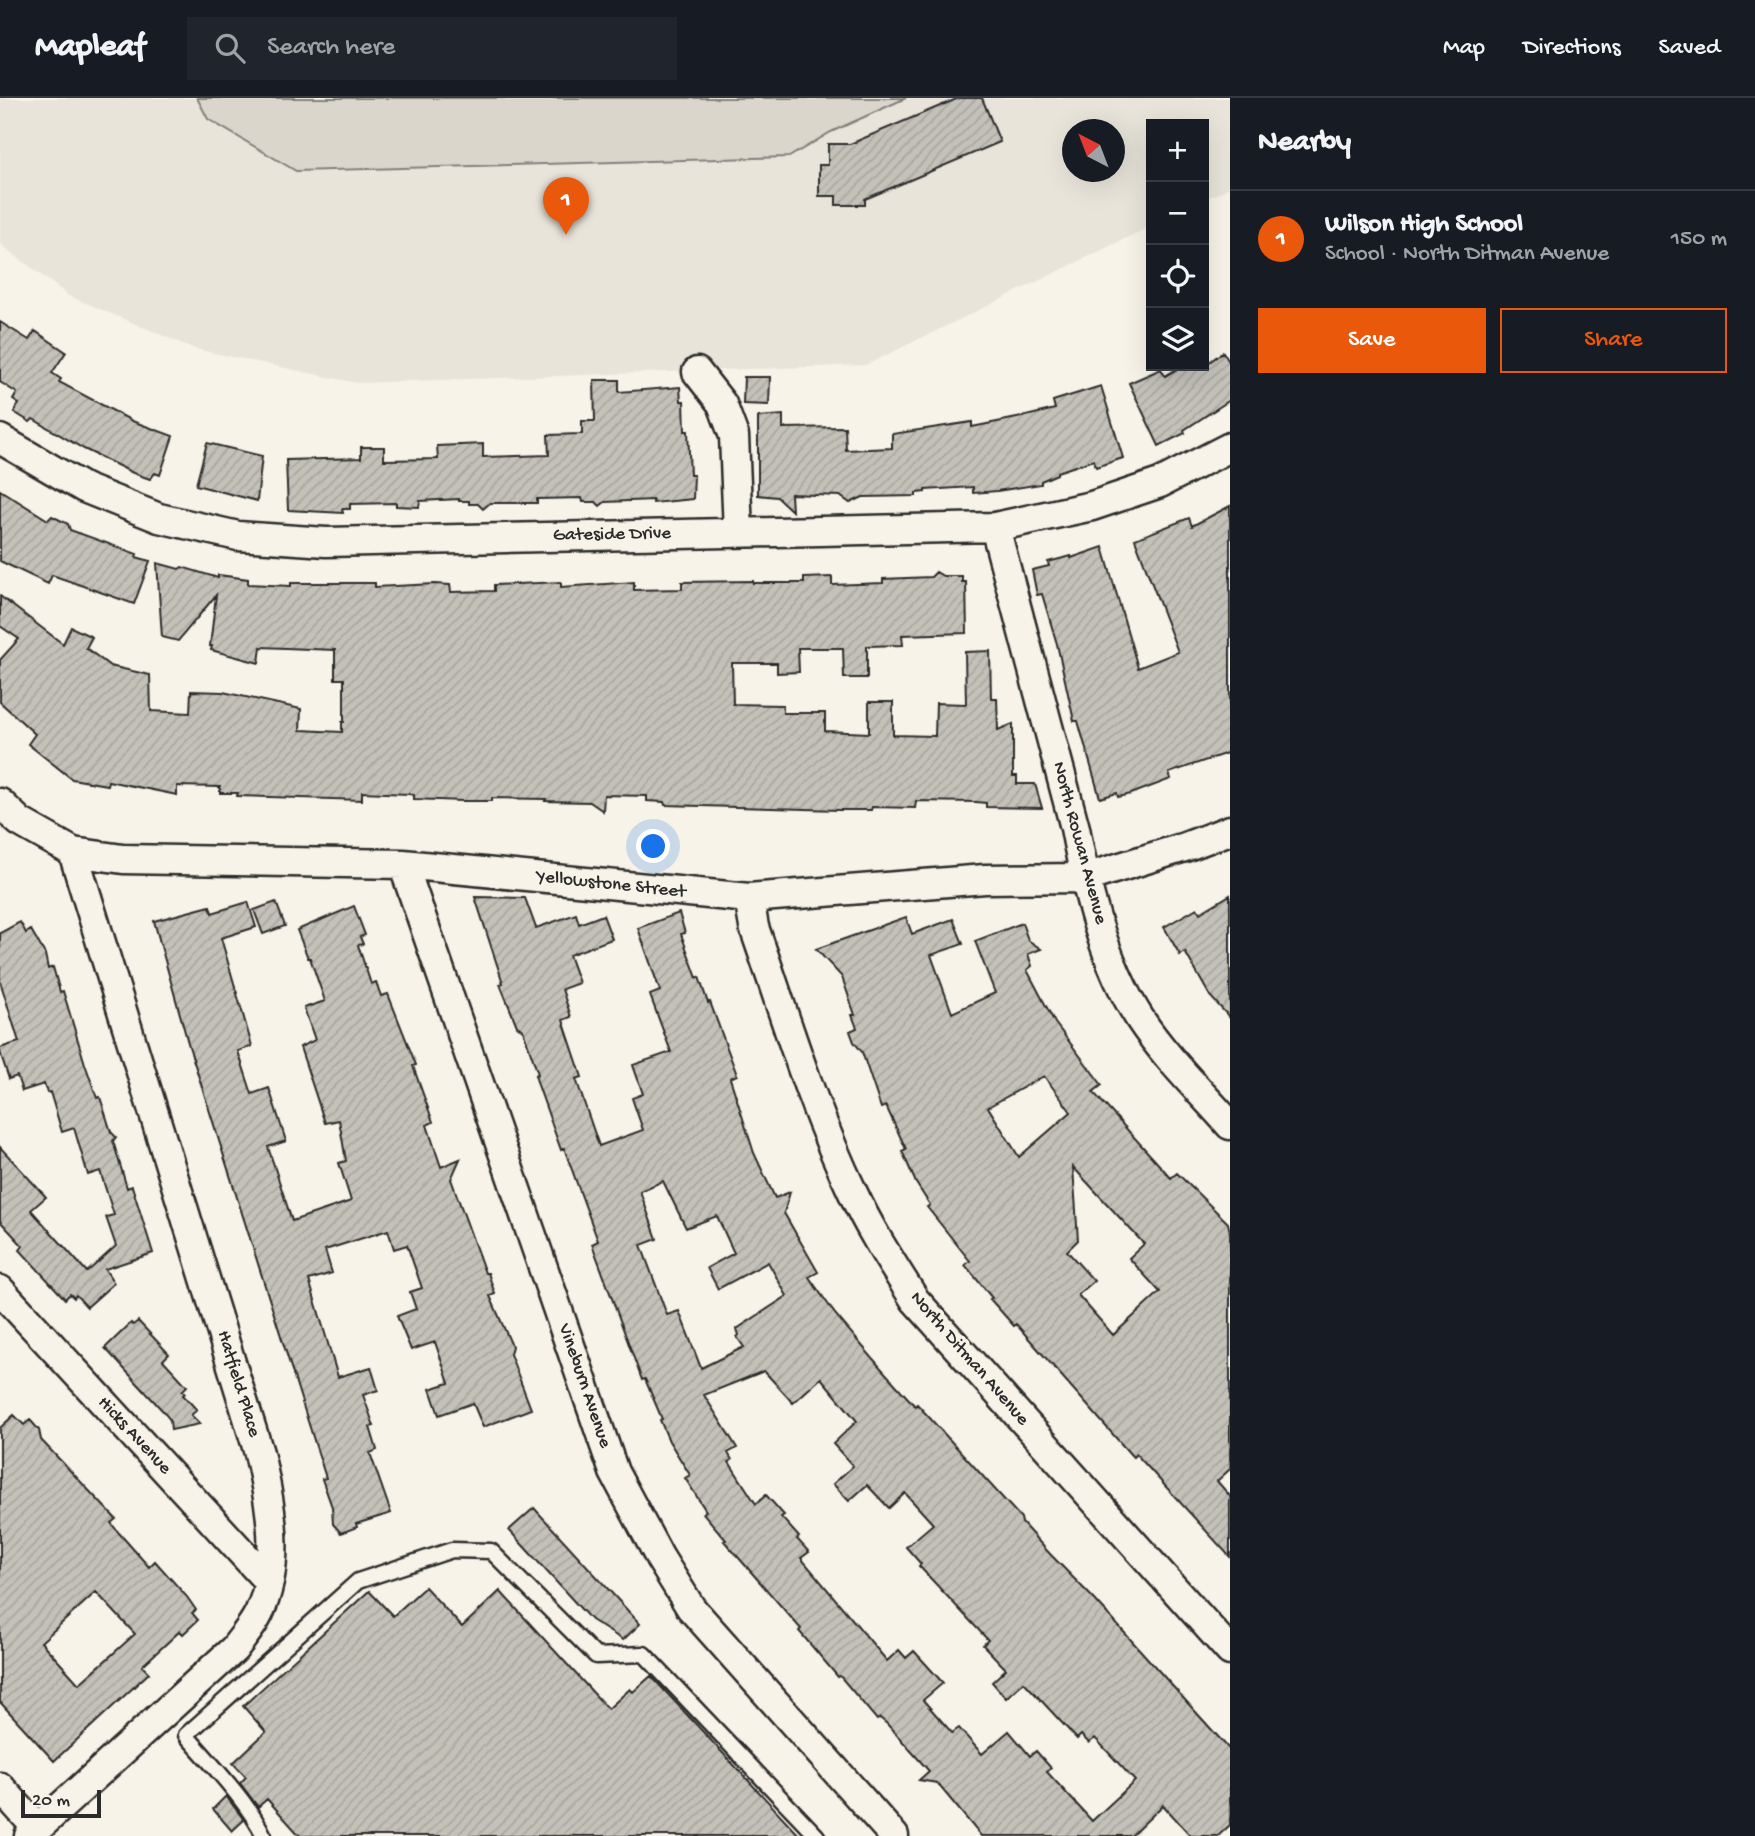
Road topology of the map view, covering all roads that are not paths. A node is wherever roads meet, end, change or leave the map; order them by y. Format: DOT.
graph roads {
  1 [pos="697,372"];
  2 [pos="0,439"];
  3 [pos="1230,447"];
  4 [pos="995,527"];
  5 [pos="738,532"];
  6 [pos="0,803"];
  7 [pos="1230,830"];
  8 [pos="73,852"];
  9 [pos="403,864"];
  10 [pos="1085,878"];
  11 [pos="749,898"];
  12 [pos="1230,1125"];
  13 [pos="0,1290"];
  14 [pos="269,1582"];
  15 [pos="1230,1651"];
  16 [pos="0,1787"];
  17 [pos="33,1832"];
  18 [pos="264,1836"];
  19 [pos="817,1836"];
  20 [pos="894,1836"];
  1 -- 5 [label="street"];
  2 -- 5 [label="street, Gateside Drive"];
  3 -- 4 [label="street, Gateside Drive"];
  4 -- 5 [label="street, Gateside Drive"];
  4 -- 10 [label="street, North Rowan Avenue"];
  6 -- 8 [label="street, Yellowstone Street"];
  7 -- 10 [label="street, Yellowstone Street"];
  8 -- 9 [label="street, Yellowstone Street"];
  8 -- 14 [label="street, Hatfield Place"];
  9 -- 11 [label="street, Yellowstone Street"];
  9 -- 20 [label="street, Vineburn Avenue"];
  10 -- 11 [label="street, Yellowstone Street"];
  10 -- 12 [label="street, North Rowan Avenue"];
  11 -- 15 [label="street, North Ditman Avenue"];
  13 -- 14 [label="street, Hicks Avenue"];
  14 -- 17 [label="street, Hatfield Place"];
  16 -- 17 [label="street"];
  18 -- 19 [label="lane"];
}
